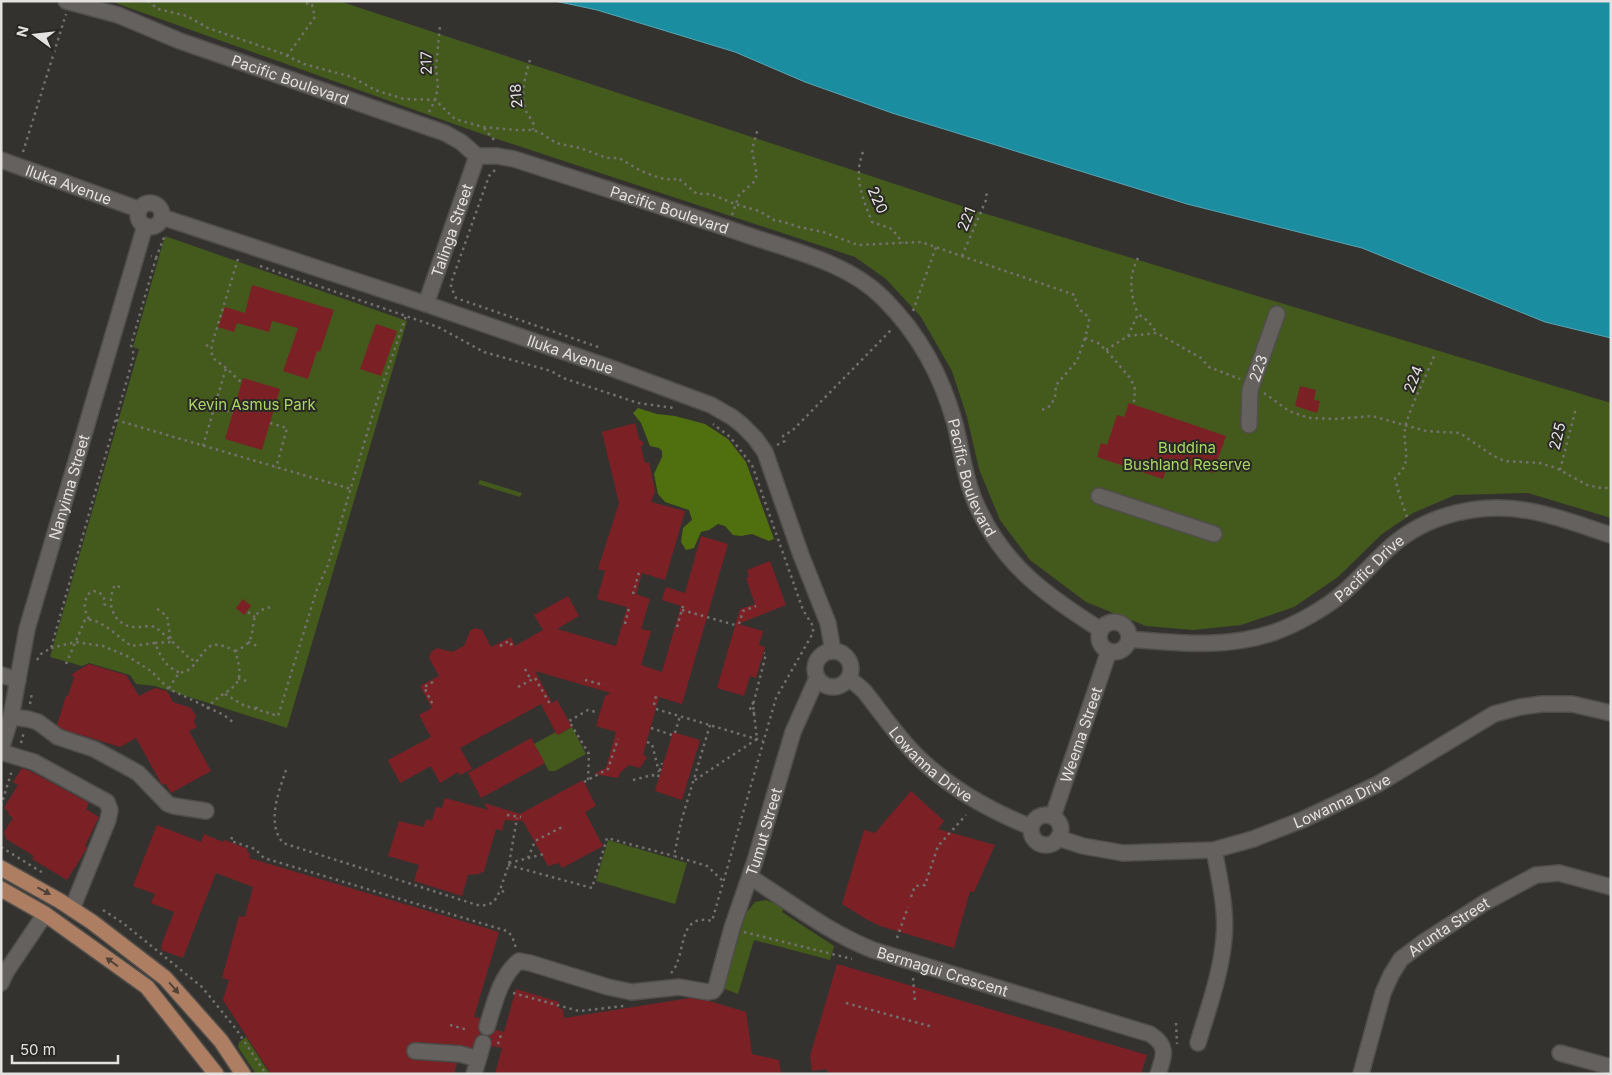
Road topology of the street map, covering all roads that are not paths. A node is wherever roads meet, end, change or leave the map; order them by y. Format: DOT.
graph roads {
  1 [pos="68,2"];
  2 [pos="477,156"];
  3 [pos="1,160"];
  4 [pos="138,209"];
  5 [pos="162,217"];
  6 [pos="145,226"];
  7 [pos="426,304"];
  8 [pos="1277,314"];
  9 [pos="1248,425"];
  10 [pos="1099,496"];
  11 [pos="1214,534"];
  12 [pos="1611,535"];
  13 [pos="1101,630"];
  14 [pos="1129,639"];
  15 [pos="833,651"];
  16 [pos="1109,651"];
  17 [pos="1,675"];
  18 [pos="817,678"];
  19 [pos="848,679"];
  20 [pos="18,680"];
  21 [pos="1611,713"];
  22 [pos="11,717"];
  23 [pos="1,751"];
  24 [pos="206,811"];
  25 [pos="1052,816"];
  26 [pos="1031,827"];
  27 [pos="1058,838"];
  28 [pos="1214,850"];
  29 [pos="1,868"];
  30 [pos="750,878"];
  31 [pos="1611,887"];
  32 [pos="1,889"];
  33 [pos="72,909"];
  34 [pos="45,914"];
  35 [pos="1,983"];
  36 [pos="487,1027"];
  37 [pos="1198,1043"];
  38 [pos="490,1045"];
  39 [pos="415,1051"];
  40 [pos="1560,1053"];
  41 [pos="478,1059"];
  42 [pos="1611,1066"];
  43 [pos="216,1074"];
  44 [pos="243,1074"];
  45 [pos="474,1074"];
  46 [pos="1158,1074"];
  47 [pos="1361,1074"];
  1 -- 2 [label="street, Pacific Boulevard"];
  2 -- 7 [label="street, Talinga Street"];
  2 -- 13 [label="street, Pacific Boulevard"];
  3 -- 4 [label="street, Iluka Avenue"];
  4 -- 5 [label="street"];
  4 -- 6 [label="street"];
  5 -- 6 [label="street"];
  5 -- 7 [label="street, Iluka Avenue"];
  6 -- 20 [label="street, Nanyima Street"];
  7 -- 15 [label="street, Iluka Avenue"];
  8 -- 9 [label="street, 223"];
  10 -- 11 [label="street"];
  12 -- 14 [label="street, Pacific Drive"];
  13 -- 14 [label="street"];
  13 -- 16 [label="street"];
  14 -- 16 [label="street"];
  15 -- 18 [label="street"];
  15 -- 19 [label="street"];
  16 -- 25 [label="street, Weema Street"];
  17 -- 20 [label="street"];
  18 -- 19 [label="street"];
  18 -- 30 [label="street, Tumut Street"];
  19 -- 26 [label="street, Lowanna Drive"];
  20 -- 22 [label="street, Nanyima Street"];
  21 -- 28 [label="street, Lowanna Drive"];
  22 -- 23 [label="street, Nanyima Street"];
  22 -- 24 [label="street"];
  23 -- 33 [label="street"];
  25 -- 26 [label="street"];
  25 -- 27 [label="street"];
  26 -- 27 [label="street"];
  27 -- 28 [label="street, Lowanna Drive"];
  28 -- 37 [label="street"];
  29 -- 33 [label="main road, one-way"];
  30 -- 36 [label="street, Tumut Street"];
  30 -- 46 [label="street, Bermagui Crescent"];
  31 -- 47 [label="street, Arunta Street"];
  32 -- 34 [label="main road"];
  33 -- 44 [label="main road, one-way"];
  34 -- 35 [label="street"];
  43 -- 34 [label="main road, one-way"];
  38 -- 41 [label="street"];
  39 -- 41 [label="street"];
  40 -- 42 [label="street"];
  41 -- 45 [label="street"];
}
